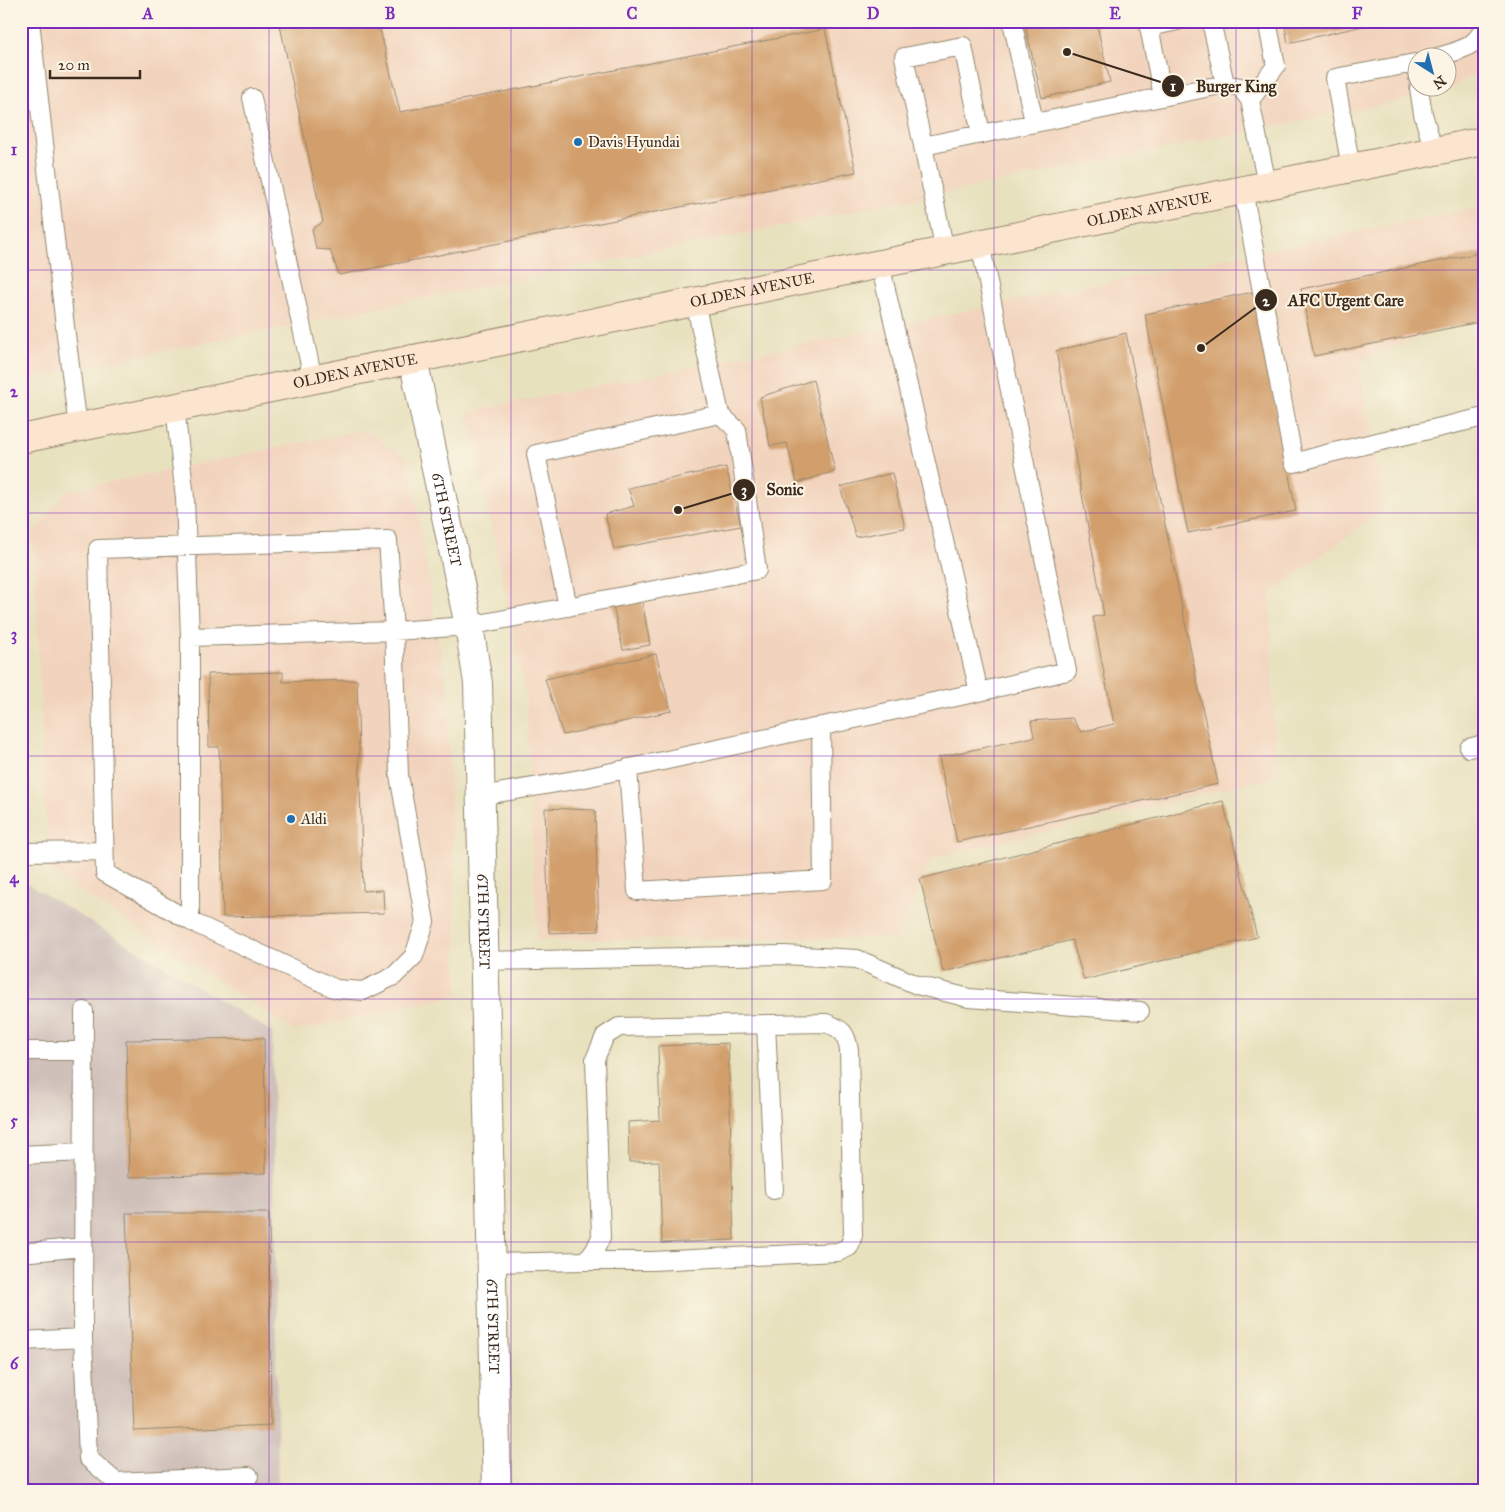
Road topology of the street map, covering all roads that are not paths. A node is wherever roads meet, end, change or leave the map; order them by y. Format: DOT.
graph roads {
  1 [pos="30,21"];
  2 [pos="1012,21"];
  3 [pos="1178,21"];
  4 [pos="1212,21"];
  5 [pos="1267,21"];
  6 [pos="1148,24"];
  7 [pos="1484,24"];
  8 [pos="1458,51"];
  9 [pos="1408,69"];
  10 [pos="1224,84"];
  11 [pos="1163,96"];
  12 [pos="252,98"];
  13 [pos="1421,98"];
  14 [pos="1250,100"];
  15 [pos="1034,122"];
  16 [pos="981,134"];
  17 [pos="1484,141"];
  18 [pos="923,146"];
  19 [pos="1434,151"];
  20 [pos="1351,168"];
  21 [pos="1255,188"];
  22 [pos="980,243"];
  23 [pos="945,251"];
  24 [pos="880,264"];
  25 [pos="695,302"];
  26 [pos="413,359"];
  27 [pos="312,379"];
  28 [pos="175,408"];
  29 [pos="720,414"];
  30 [pos="1484,417"];
  31 [pos="78,427"];
  32 [pos="21,439"];
  33 [pos="187,547"];
  34 [pos="568,607"];
  35 [pos="469,626"];
  36 [pos="394,631"];
  37 [pos="190,637"];
  38 [pos="979,692"];
  39 [pos="821,726"];
  40 [pos="628,768"];
  41 [pos="480,796"];
  42 [pos="104,851"];
  43 [pos="21,852"];
  44 [pos="190,921"];
  45 [pos="484,961"];
  46 [pos="84,1011"];
  47 [pos="1140,1011"];
  48 [pos="766,1024"];
  49 [pos="21,1051"];
  50 [pos="84,1051"];
  51 [pos="83,1152"];
  52 [pos="21,1155"];
  53 [pos="774,1190"];
  54 [pos="83,1247"];
  55 [pos="21,1252"];
  56 [pos="584,1262"];
  57 [pos="491,1263"];
  58 [pos="82,1338"];
  59 [pos="21,1341"];
  60 [pos="249,1476"];
  61 [pos="497,1491"];
  1 -- 31 [label="lane"];
  2 -- 15 [label="lane"];
  3 -- 6 [label="lane"];
  4 -- 10 [label="lane"];
  5 -- 14 [label="lane"];
  6 -- 11 [label="lane"];
  7 -- 8 [label="lane"];
  9 -- 20 [label="lane"];
  10 -- 11 [label="lane"];
  10 -- 14 [label="lane"];
  11 -- 15 [label="lane"];
  12 -- 27 [label="lane"];
  13 -- 19 [label="lane"];
  14 -- 21 [label="lane"];
  15 -- 16 [label="lane"];
  16 -- 18 [label="lane"];
  16 -- 18 [label="lane"];
  17 -- 19 [label="main road, OLDEN AVENUE"];
  18 -- 23 [label="lane"];
  19 -- 20 [label="main road, OLDEN AVENUE"];
  20 -- 21 [label="main road, OLDEN AVENUE"];
  21 -- 22 [label="main road, OLDEN AVENUE"];
  21 -- 30 [label="lane"];
  22 -- 23 [label="main road, OLDEN AVENUE"];
  22 -- 38 [label="lane"];
  23 -- 24 [label="main road, OLDEN AVENUE"];
  24 -- 25 [label="main road, OLDEN AVENUE"];
  24 -- 38 [label="lane"];
  25 -- 26 [label="main road, OLDEN AVENUE"];
  25 -- 29 [label="lane"];
  26 -- 27 [label="main road, OLDEN AVENUE"];
  26 -- 35 [label="street, 6TH STREET"];
  27 -- 28 [label="main road, OLDEN AVENUE"];
  28 -- 31 [label="main road, OLDEN AVENUE"];
  28 -- 33 [label="lane"];
  29 -- 34 [label="lane"];
  29 -- 34 [label="lane"];
  31 -- 32 [label="main road, OLDEN AVENUE"];
  33 -- 36 [label="lane"];
  33 -- 37 [label="lane"];
  33 -- 42 [label="lane"];
  34 -- 35 [label="lane"];
  35 -- 36 [label="lane"];
  35 -- 41 [label="street, 6TH STREET"];
  36 -- 37 [label="lane"];
  36 -- 44 [label="lane"];
  37 -- 44 [label="lane"];
  38 -- 39 [label="lane"];
  39 -- 40 [label="lane"];
  39 -- 40 [label="lane"];
  40 -- 41 [label="lane"];
  41 -- 45 [label="street, 6TH STREET"];
  42 -- 43 [label="lane"];
  42 -- 44 [label="lane"];
  45 -- 47 [label="lane"];
  45 -- 57 [label="street, 6TH STREET"];
  46 -- 50 [label="lane"];
  48 -- 53 [label="lane"];
  48 -- 56 [label="lane"];
  48 -- 56 [label="lane"];
  49 -- 50 [label="lane"];
  50 -- 51 [label="lane"];
  51 -- 52 [label="lane"];
  51 -- 54 [label="lane"];
  54 -- 55 [label="lane"];
  54 -- 58 [label="lane"];
  56 -- 57 [label="lane"];
  57 -- 61 [label="street, 6TH STREET"];
  58 -- 59 [label="lane"];
  58 -- 60 [label="lane"];
}
